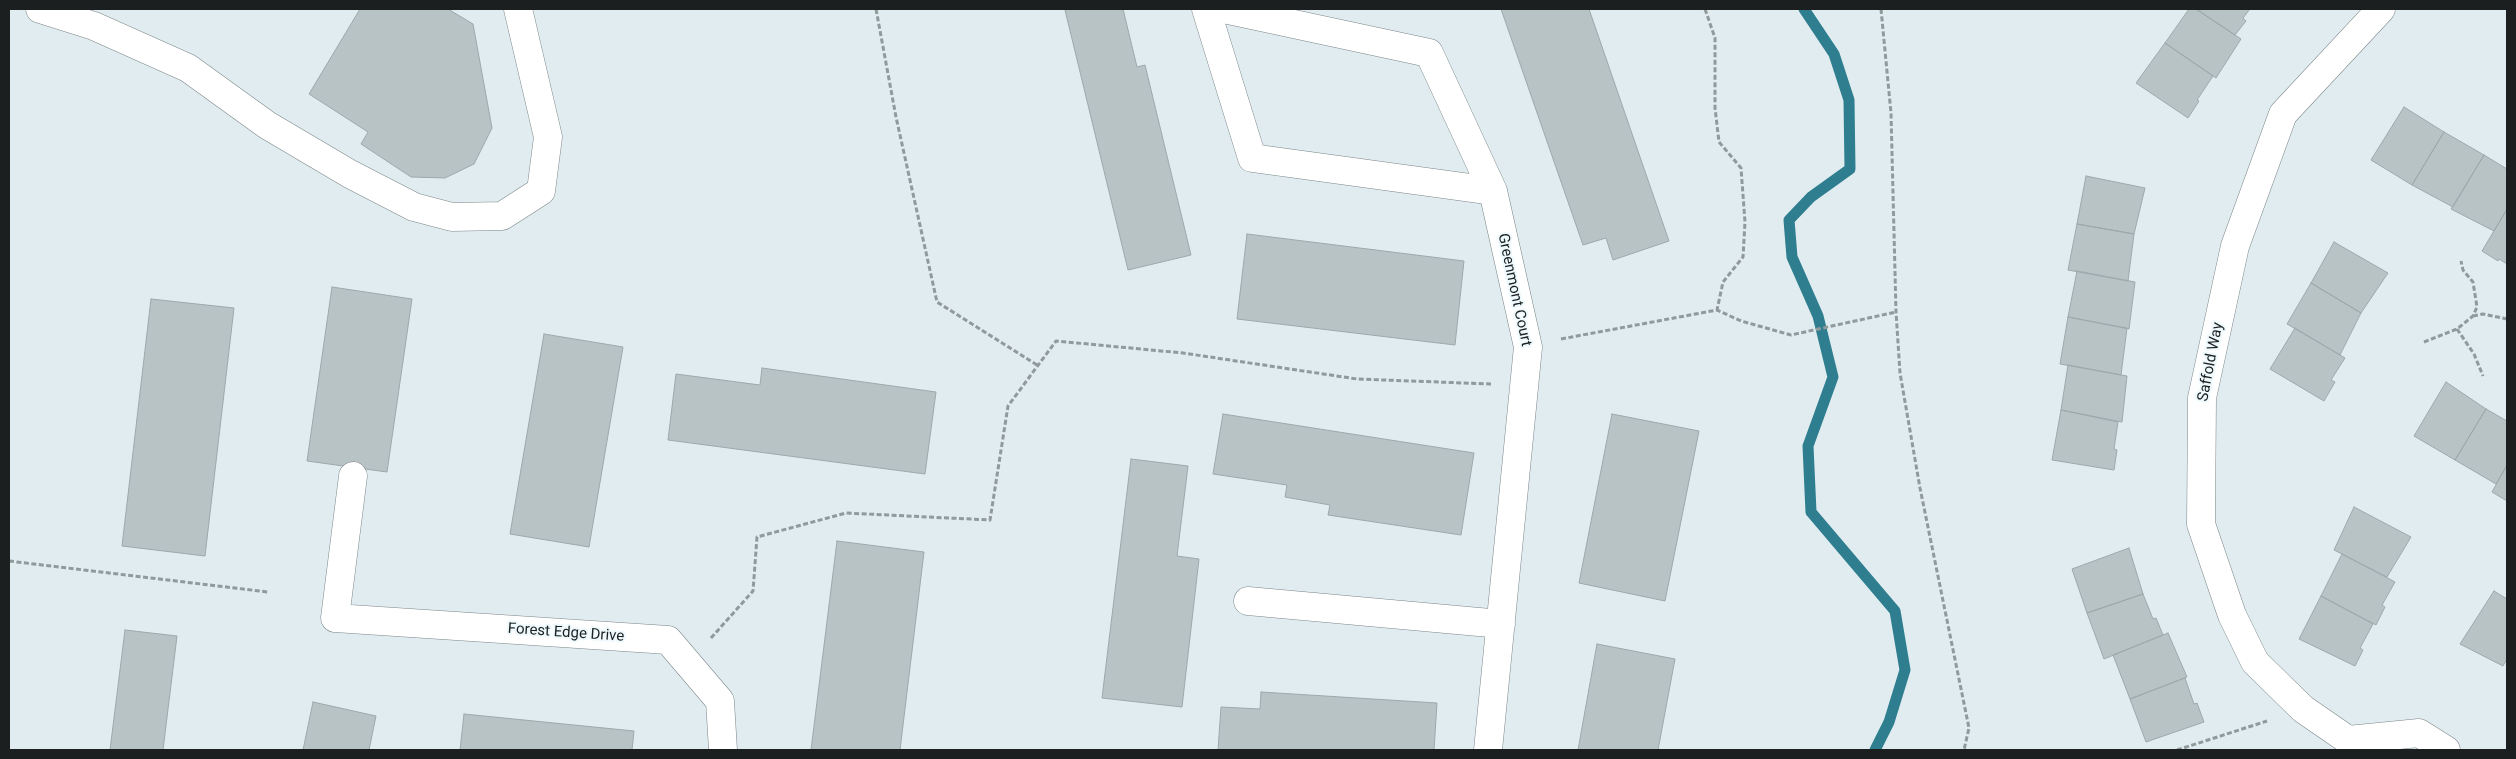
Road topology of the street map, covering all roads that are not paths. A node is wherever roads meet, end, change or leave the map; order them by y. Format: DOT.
graph roads {
  1 [pos="40,9"];
  2 [pos="518,9"];
  3 [pos="1206,9"];
  4 [pos="1224,9"];
  5 [pos="2381,9"];
  6 [pos="1493,191"];
  7 [pos="352,476"];
  8 [pos="1248,601"];
  9 [pos="1501,624"];
  10 [pos="2351,745"];
  11 [pos="722,750"];
  12 [pos="1488,750"];
  13 [pos="2446,750"];
  1 -- 2 [label="street"];
  3 -- 6 [label="street"];
  4 -- 6 [label="street, Greenmont Court"];
  5 -- 10 [label="street, Saffold Way"];
  6 -- 9 [label="street, Greenmont Court"];
  7 -- 11 [label="street, Forest Edge Drive"];
  8 -- 9 [label="street"];
  9 -- 12 [label="street, Greenmont Court"];
  10 -- 13 [label="street, Saffold Way"];
}
